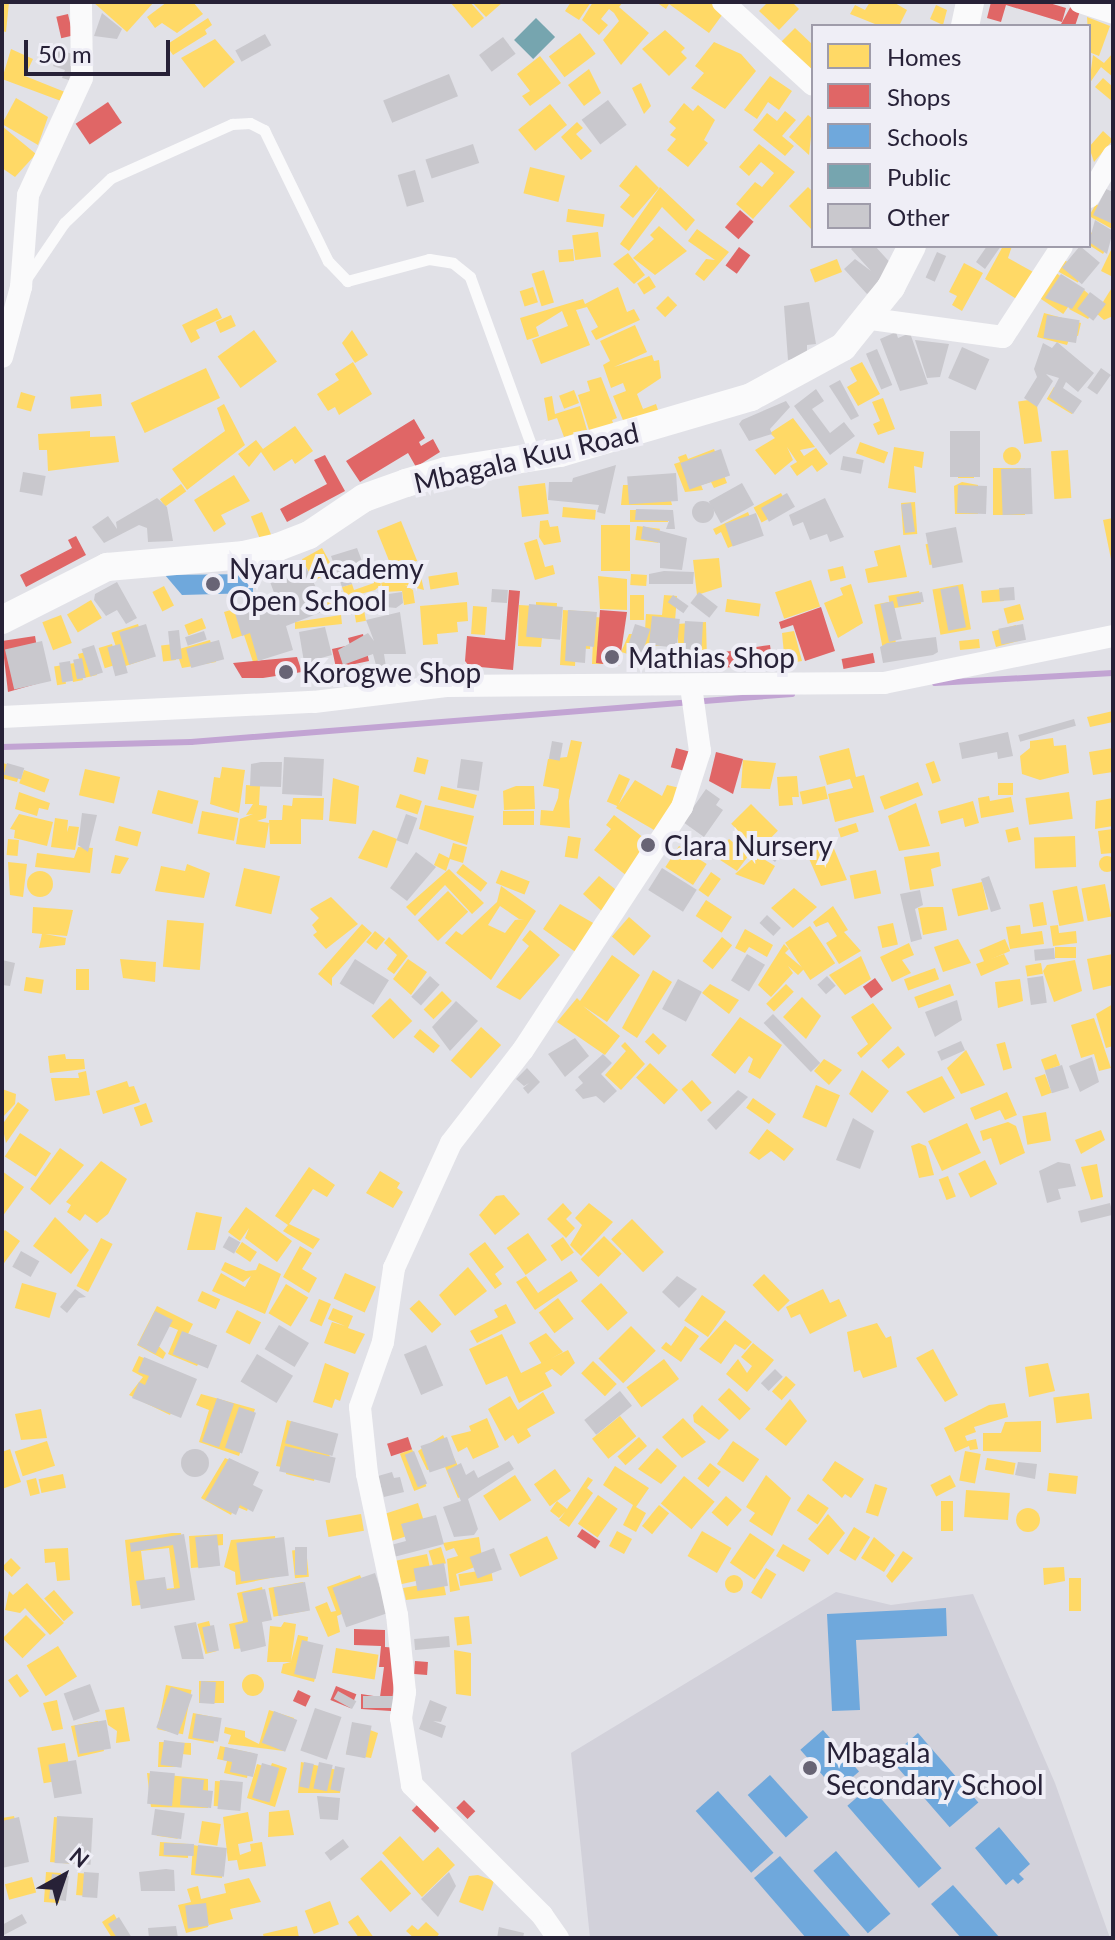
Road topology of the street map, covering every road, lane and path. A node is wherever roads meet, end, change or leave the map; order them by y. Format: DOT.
graph roads {
  1 [pos="81,2"];
  2 [pos="723,2"];
  3 [pos="970,2"];
  4 [pos="1080,2"];
  5 [pos="1112,12"];
  6 [pos="965,24"];
  7 [pos="811,83"];
  8 [pos="1113,156"];
  9 [pos="1091,194"];
  10 [pos="911,248"];
  11 [pos="1061,248"];
  12 [pos="21,287"];
  13 [pos="864,318"];
  14 [pos="2,357"];
  15 [pos="535,458"];
  16 [pos="2,620"];
  17 [pos="1113,636"];
  18 [pos="691,686"];
  19 [pos="2,717"];
  20 [pos="558,1938"];
  1 -- 12 [label="street"];
  2 -- 7 [label="street"];
  3 -- 6 [label="street"];
  4 -- 5 [label="street"];
  8 -- 9 [label="street"];
  10 -- 13 [label="street, Mbagala Kuu Road"];
  11 -- 13 [label="street"];
  12 -- 14 [label="street"];
  12 -- 15 [label="lane"];
  13 -- 15 [label="street, Mbagala Kuu Road"];
  15 -- 16 [label="street, Mbagala Kuu Road"];
  17 -- 18 [label="street"];
  18 -- 19 [label="street"];
  18 -- 20 [label="street"];
}
